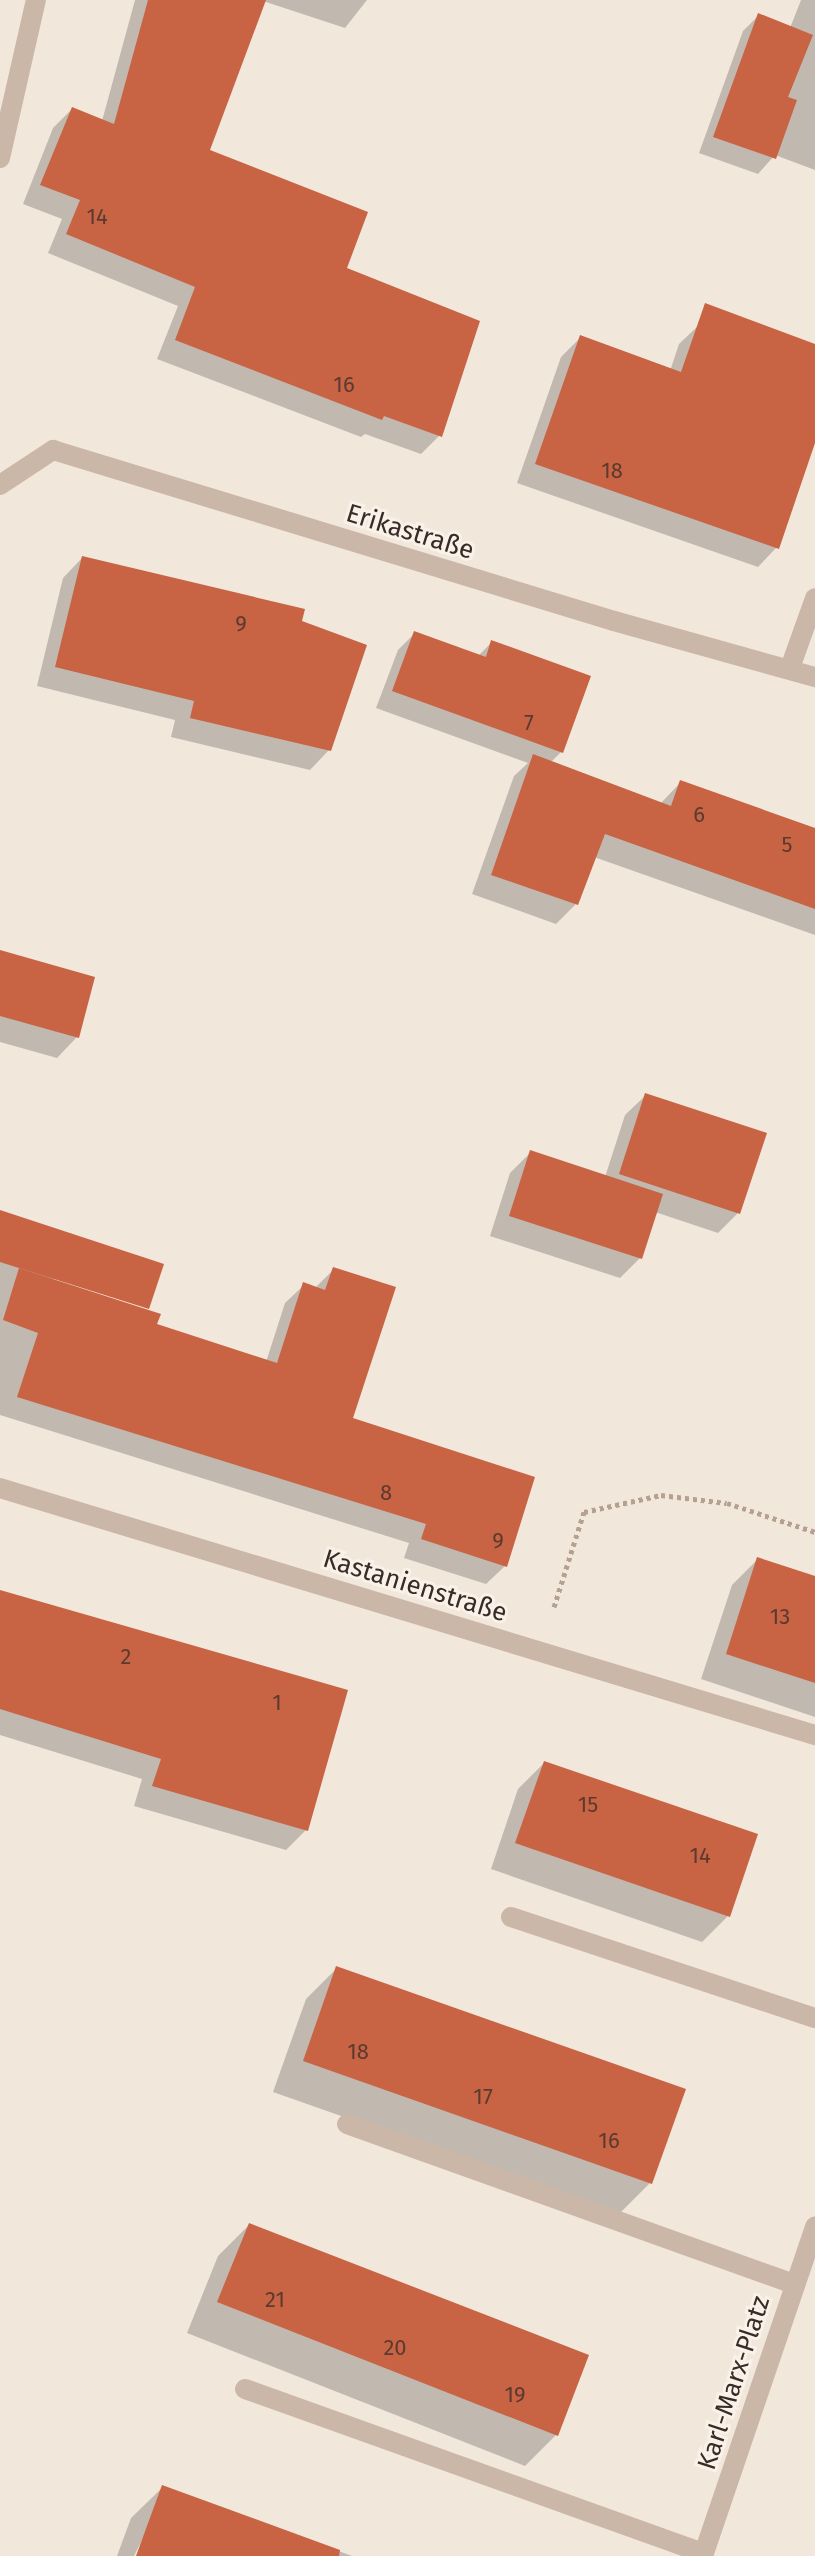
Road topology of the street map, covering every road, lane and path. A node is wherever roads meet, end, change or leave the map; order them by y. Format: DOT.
graph roads {
  1 [pos="36,0"];
  2 [pos="0,158"];
  3 [pos="0,485"];
  4 [pos="815,598"];
  5 [pos="790,668"];
  6 [pos="815,677"];
  7 [pos="0,1488"];
  8 [pos="815,1532"];
  9 [pos="540,1650"];
  10 [pos="815,1735"];
  11 [pos="511,1917"];
  12 [pos="815,2018"];
  13 [pos="347,2124"];
  14 [pos="815,2227"];
  15 [pos="793,2284"];
  16 [pos="245,2389"];
  17 [pos="704,2554"];
  1 -- 2 [label="street"];
  3 -- 5 [label="street, Erikastraße"];
  4 -- 5 [label="street"];
  5 -- 6 [label="street, Erikastraße"];
  7 -- 9 [label="street, Kastanienstraße"];
  8 -- 9 [label="path"];
  9 -- 10 [label="street, Kastanienstraße"];
  11 -- 12 [label="street"];
  13 -- 15 [label="street"];
  14 -- 15 [label="street, Karl-Marx-Platz"];
  15 -- 17 [label="street, Karl-Marx-Platz"];
  16 -- 17 [label="street"];
}
